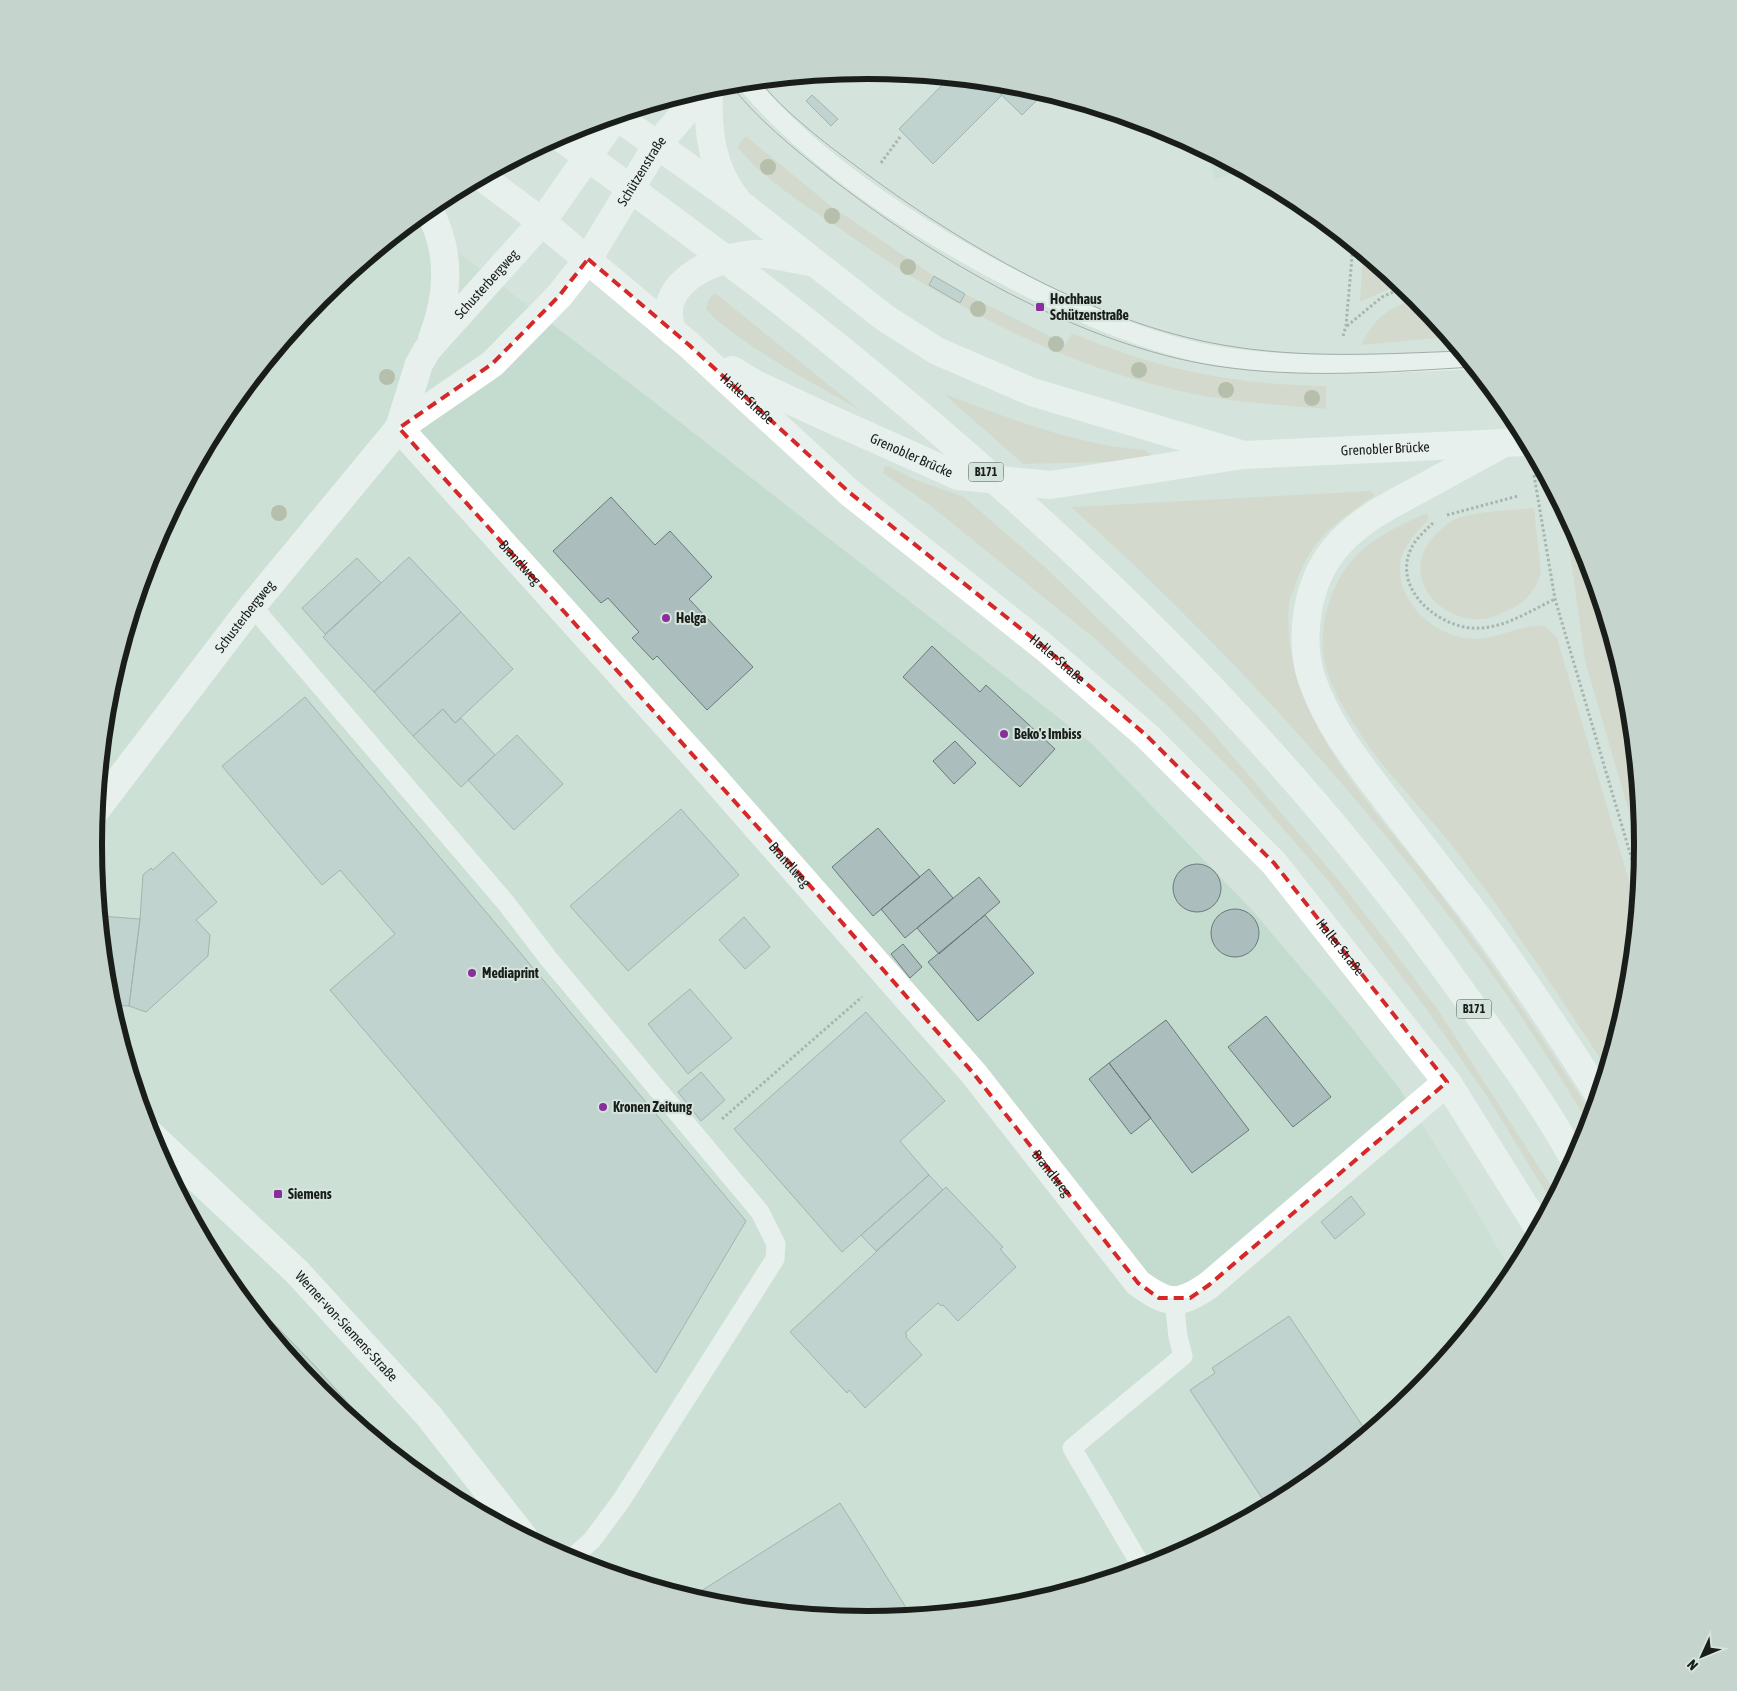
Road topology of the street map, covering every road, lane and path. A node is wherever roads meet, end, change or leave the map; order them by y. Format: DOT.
graph roads {
  1 [pos="751,88"];
  2 [pos="707,96"];
  3 [pos="698,98"];
  4 [pos="621,119"];
  5 [pos="611,123"];
  6 [pos="900,137"];
  7 [pos="566,141"];
  8 [pos="657,145"];
  9 [pos="883,160"];
  10 [pos="486,180"];
  11 [pos="739,203"];
  12 [pos="431,216"];
  13 [pos="542,222"];
  14 [pos="1352,251"];
  15 [pos="588,260"];
  16 [pos="814,263"];
  17 [pos="1397,290"];
  18 [pos="1346,326"];
  19 [pos="681,338"];
  20 [pos="1342,339"];
  21 [pos="427,350"];
  22 [pos="1462,360"];
  23 [pos="399,428"];
  24 [pos="1521,450"];
  25 [pos="1243,455"];
  26 [pos="1518,496"];
  27 [pos="1555,599"];
  28 [pos="252,606"];
  29 [pos="103,801"];
  30 [pos="1635,869"];
  31 [pos="866,994"];
  32 [pos="1447,1082"];
  33 [pos="1596,1090"];
  34 [pos="715,1125"];
  35 [pos="164,1147"];
  36 [pos="1570,1154"];
  37 [pos="1536,1224"];
  38 [pos="1174,1300"];
  39 [pos="515,1526"];
  40 [pos="576,1554"];
  41 [pos="1139,1563"];
  1 -- 22 [label="lane"];
  2 -- 11 [label="main road"];
  3 -- 8 [label="main road, Schützenstraße"];
  4 -- 8 [label="main road"];
  5 -- 13 [label="main road"];
  6 -- 9 [label="path"];
  7 -- 36 [label="main road, B171"];
  8 -- 11 [label="main road"];
  8 -- 15 [label="main road, Schützenstraße"];
  10 -- 13 [label="main road, Haller Straße"];
  11 -- 16 [label="main road"];
  12 -- 21 [label="main road"];
  13 -- 15 [label="main road, Haller Straße"];
  13 -- 21 [label="main road, Schusterbergweg"];
  14 -- 18 [label="path"];
  15 -- 19 [label="main road, Haller Straße"];
  15 -- 23 [label="main road, Schusterbergweg"];
  16 -- 19 [label="main road"];
  16 -- 25 [label="main road, Grenobler Brücke"];
  17 -- 18 [label="path"];
  18 -- 20 [label="path"];
  19 -- 25 [label="main road, Grenobler Brücke"];
  19 -- 32 [label="main road, Haller Straße"];
  21 -- 23 [label="main road, Schusterbergweg"];
  23 -- 28 [label="main road, Schusterbergweg"];
  23 -- 38 [label="main road, Brandlweg"];
  24 -- 25 [label="main road, Grenobler Brücke"];
  24 -- 27 [label="path"];
  24 -- 33 [label="main road"];
  26 -- 27 [label="path"];
  27 -- 30 [label="path"];
  28 -- 29 [label="main road, Schusterbergweg"];
  28 -- 40 [label="lane"];
  31 -- 34 [label="path"];
  32 -- 37 [label="main road, Haller Straße"];
  32 -- 38 [label="main road"];
  35 -- 39 [label="main road, Werner-von-Siemens-Straße"];
  38 -- 41 [label="lane"];
}
